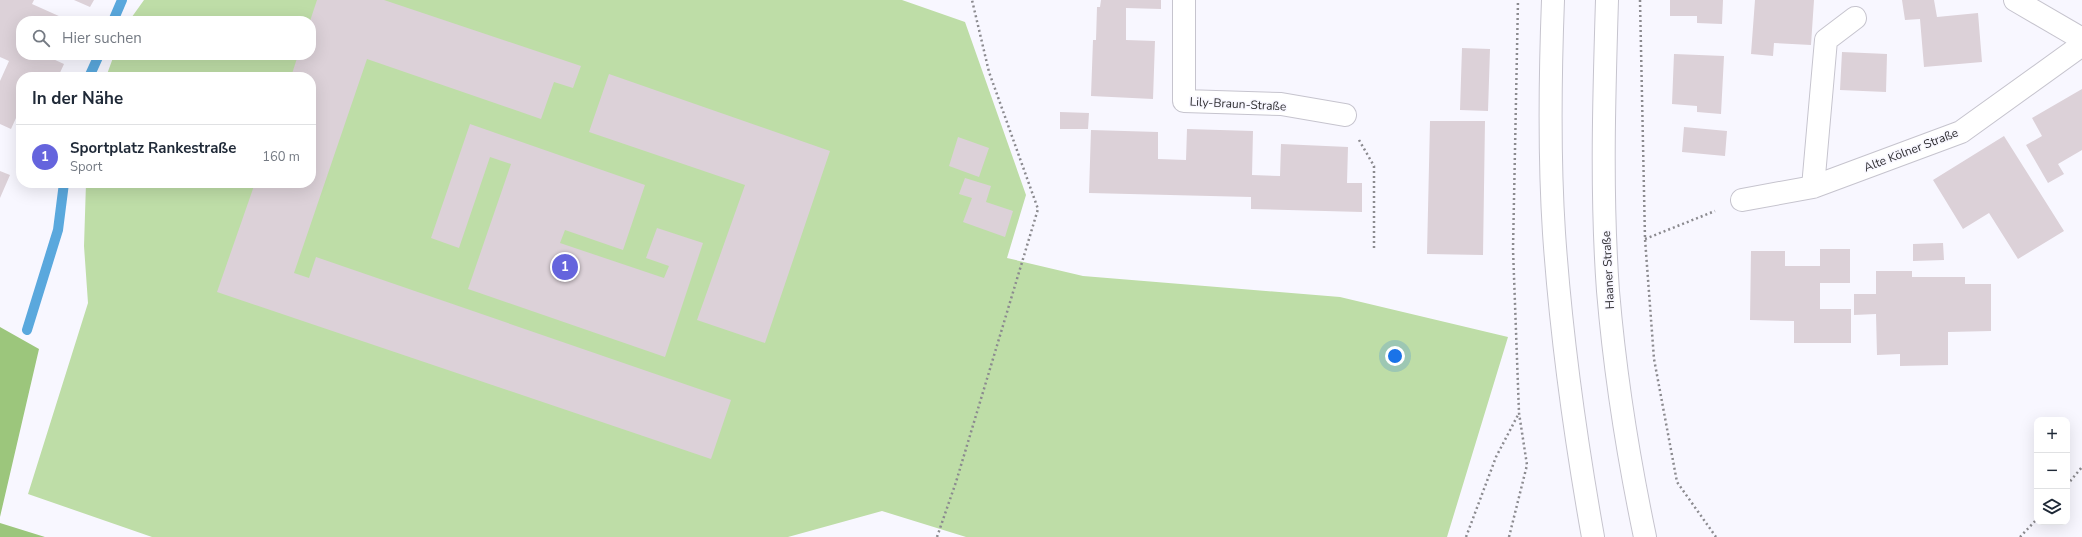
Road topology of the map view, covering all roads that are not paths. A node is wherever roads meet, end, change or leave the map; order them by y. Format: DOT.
graph roads {
  1 [pos="1184,0"];
  2 [pos="1553,0"];
  3 [pos="1607,0"];
  4 [pos="2014,0"];
  5 [pos="1855,18"];
  6 [pos="2082,39"];
  7 [pos="2082,45"];
  8 [pos="1345,115"];
  9 [pos="1813,187"];
  10 [pos="1742,200"];
  11 [pos="1593,537"];
  12 [pos="1645,537"];
  1 -- 8 [label="main road, Lily-Braun-Straße"];
  2 -- 11 [label="main road"];
  3 -- 12 [label="main road, Haaner Straße"];
  4 -- 6 [label="main road"];
  5 -- 9 [label="main road"];
  7 -- 9 [label="main road, Alte Kölner Straße"];
  9 -- 10 [label="main road, Alte Kölner Straße"];
}
